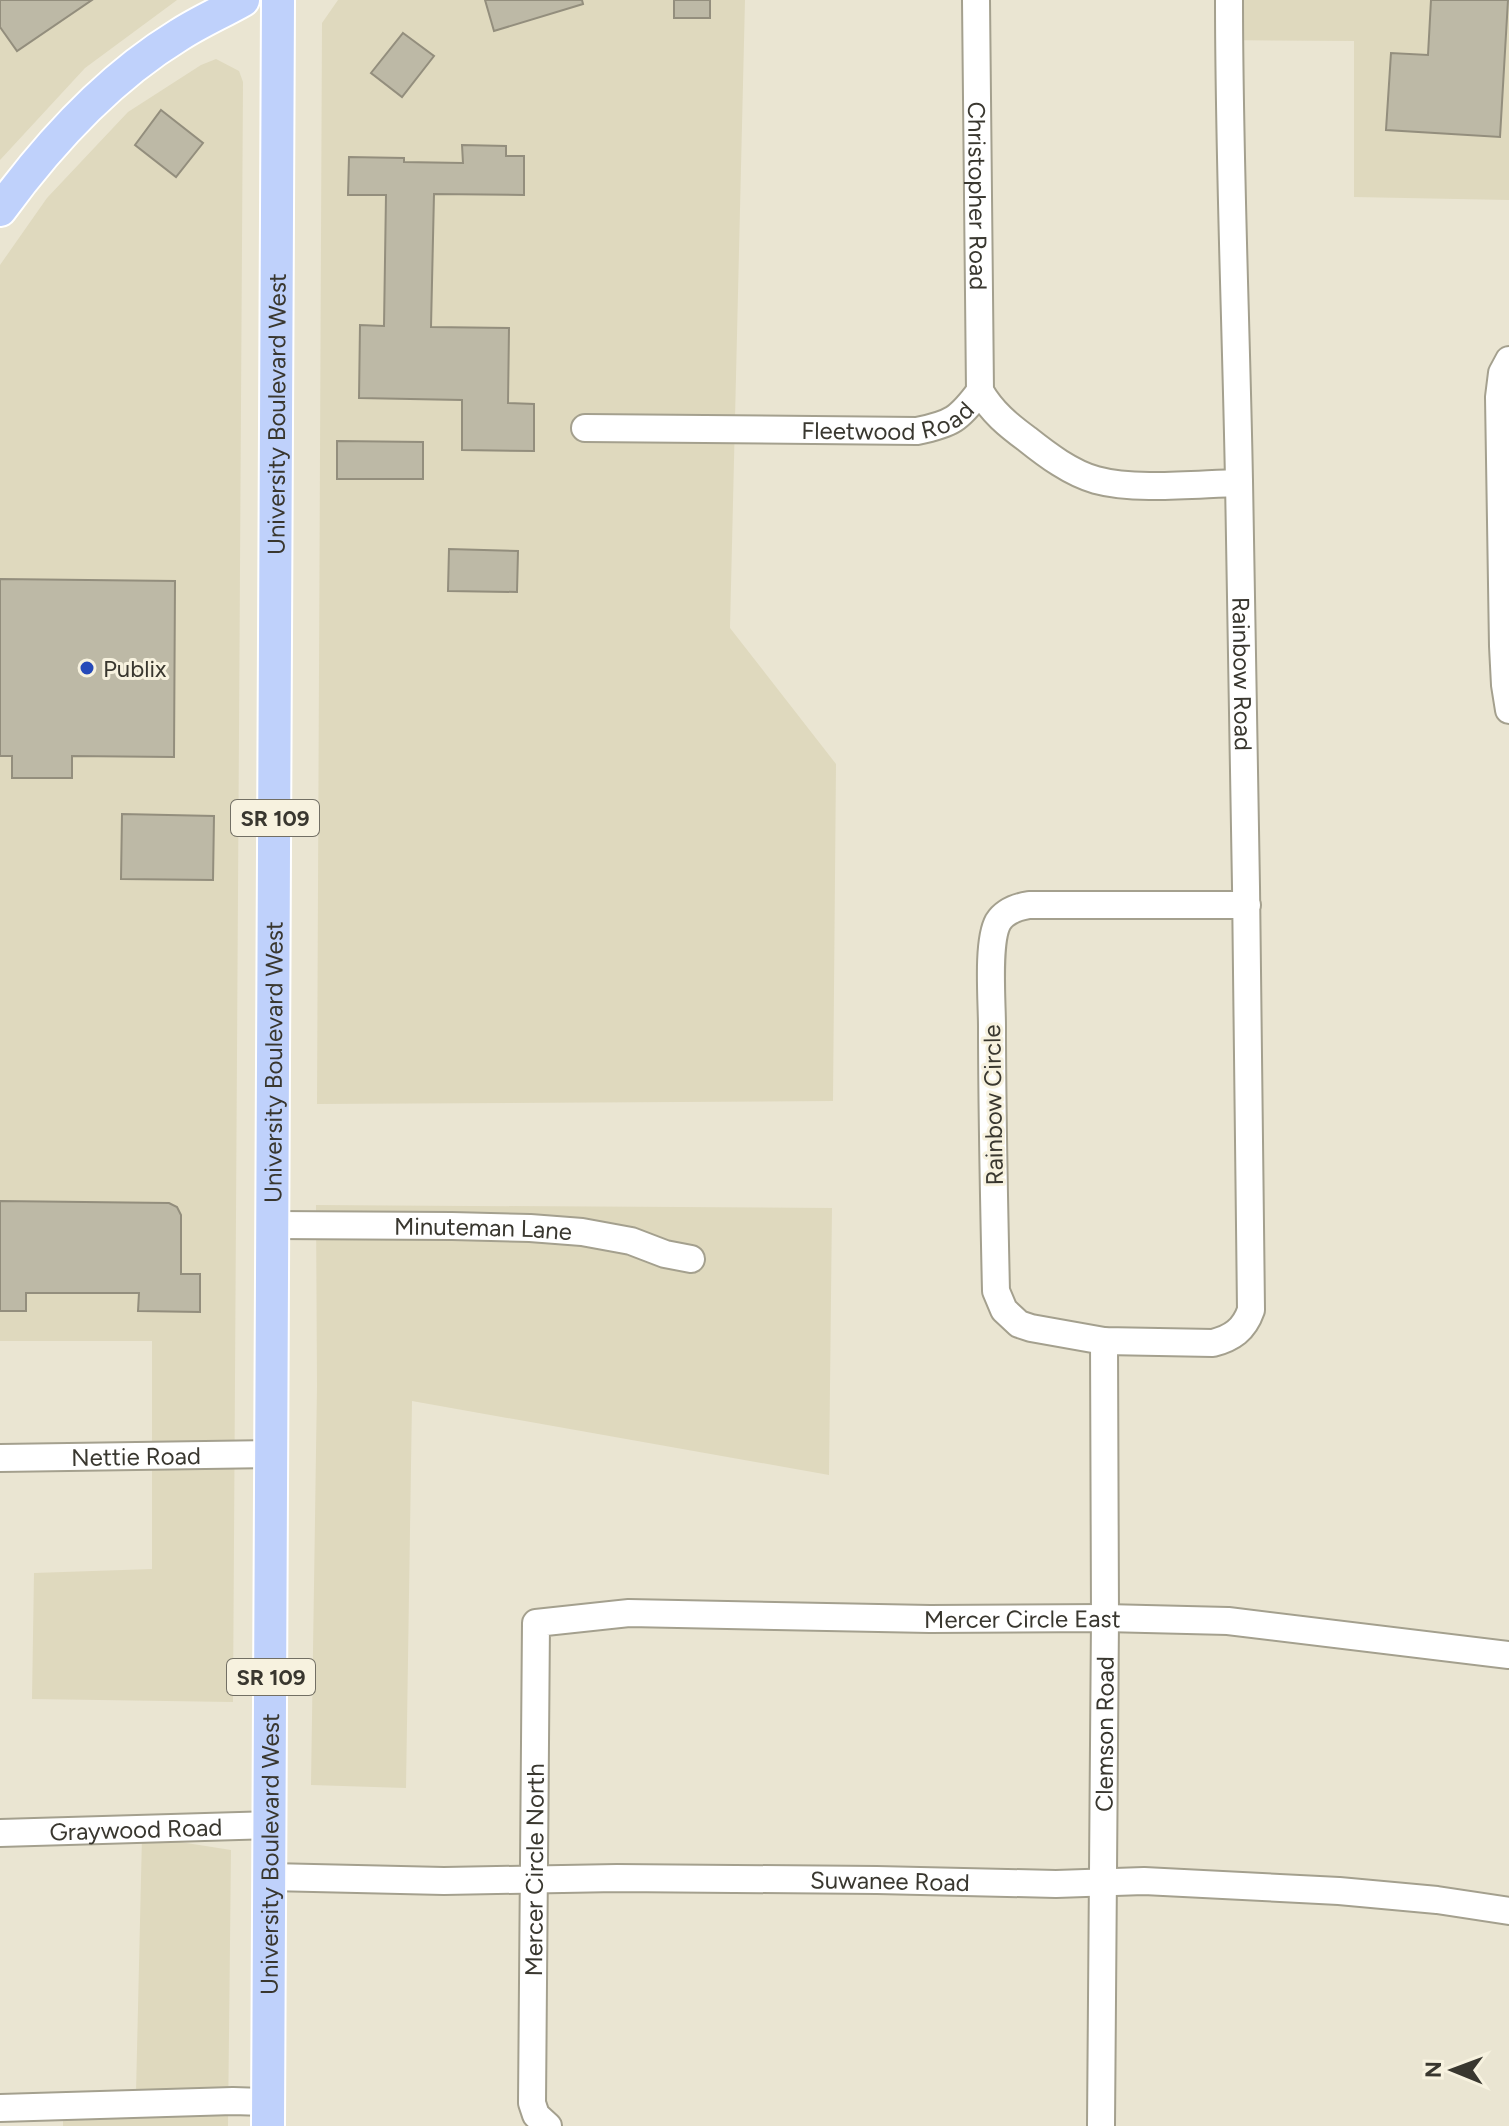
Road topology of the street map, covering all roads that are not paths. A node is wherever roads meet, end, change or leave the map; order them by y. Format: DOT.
graph roads {
  1 [pos="243,0"];
  2 [pos="278,0"];
  3 [pos="976,0"];
  4 [pos="1229,0"];
  5 [pos="0,210"];
  6 [pos="1509,360"];
  7 [pos="980,391"];
  8 [pos="585,428"];
  9 [pos="1239,483"];
  10 [pos="1509,710"];
  11 [pos="1247,905"];
  12 [pos="273,1225"];
  13 [pos="691,1259"];
  14 [pos="1228,1339"];
  15 [pos="1104,1341"];
  16 [pos="272,1454"];
  17 [pos="0,1458"];
  18 [pos="1105,1618"];
  19 [pos="536,1623"];
  20 [pos="1509,1655"];
  21 [pos="271,1825"];
  22 [pos="0,1833"];
  23 [pos="270,1877"];
  24 [pos="534,1879"];
  25 [pos="1103,1883"];
  26 [pos="1509,1911"];
  27 [pos="0,2108"];
  28 [pos="268,2114"];
  29 [pos="542,2120"];
  30 [pos="1101,2126"];
  1 -- 5 [label="main road"];
  2 -- 12 [label="main road, University Boulevard West / SR 109"];
  3 -- 7 [label="street, Christopher Road"];
  4 -- 9 [label="street, Rainbow Road"];
  6 -- 10 [label="street"];
  7 -- 8 [label="street, Fleetwood Road"];
  7 -- 9 [label="street, Fleetwood Road"];
  9 -- 11 [label="street, Rainbow Road"];
  11 -- 14 [label="street, Rainbow Road"];
  11 -- 15 [label="street, Rainbow Circle"];
  12 -- 13 [label="street, Minuteman Lane"];
  12 -- 16 [label="main road, University Boulevard West / SR 109"];
  14 -- 15 [label="street, Rainbow Circle"];
  15 -- 18 [label="street, Clemson Road"];
  16 -- 17 [label="street, Nettie Road"];
  16 -- 21 [label="main road, University Boulevard West / SR 109"];
  18 -- 19 [label="street, Mercer Circle East"];
  18 -- 20 [label="street, Mercer Circle East"];
  18 -- 25 [label="street, Clemson Road"];
  19 -- 24 [label="street, Mercer Circle North"];
  21 -- 22 [label="street, Graywood Road"];
  21 -- 23 [label="main road, University Boulevard West / SR 109"];
  23 -- 24 [label="street, Suwanee Road"];
  23 -- 28 [label="main road, University Boulevard West / SR 109"];
  24 -- 25 [label="street, Suwanee Road"];
  24 -- 29 [label="street, Mercer Circle North"];
  25 -- 26 [label="street, Suwanee Road"];
  25 -- 30 [label="street, Clemson Road"];
  27 -- 28 [label="street"];
}
